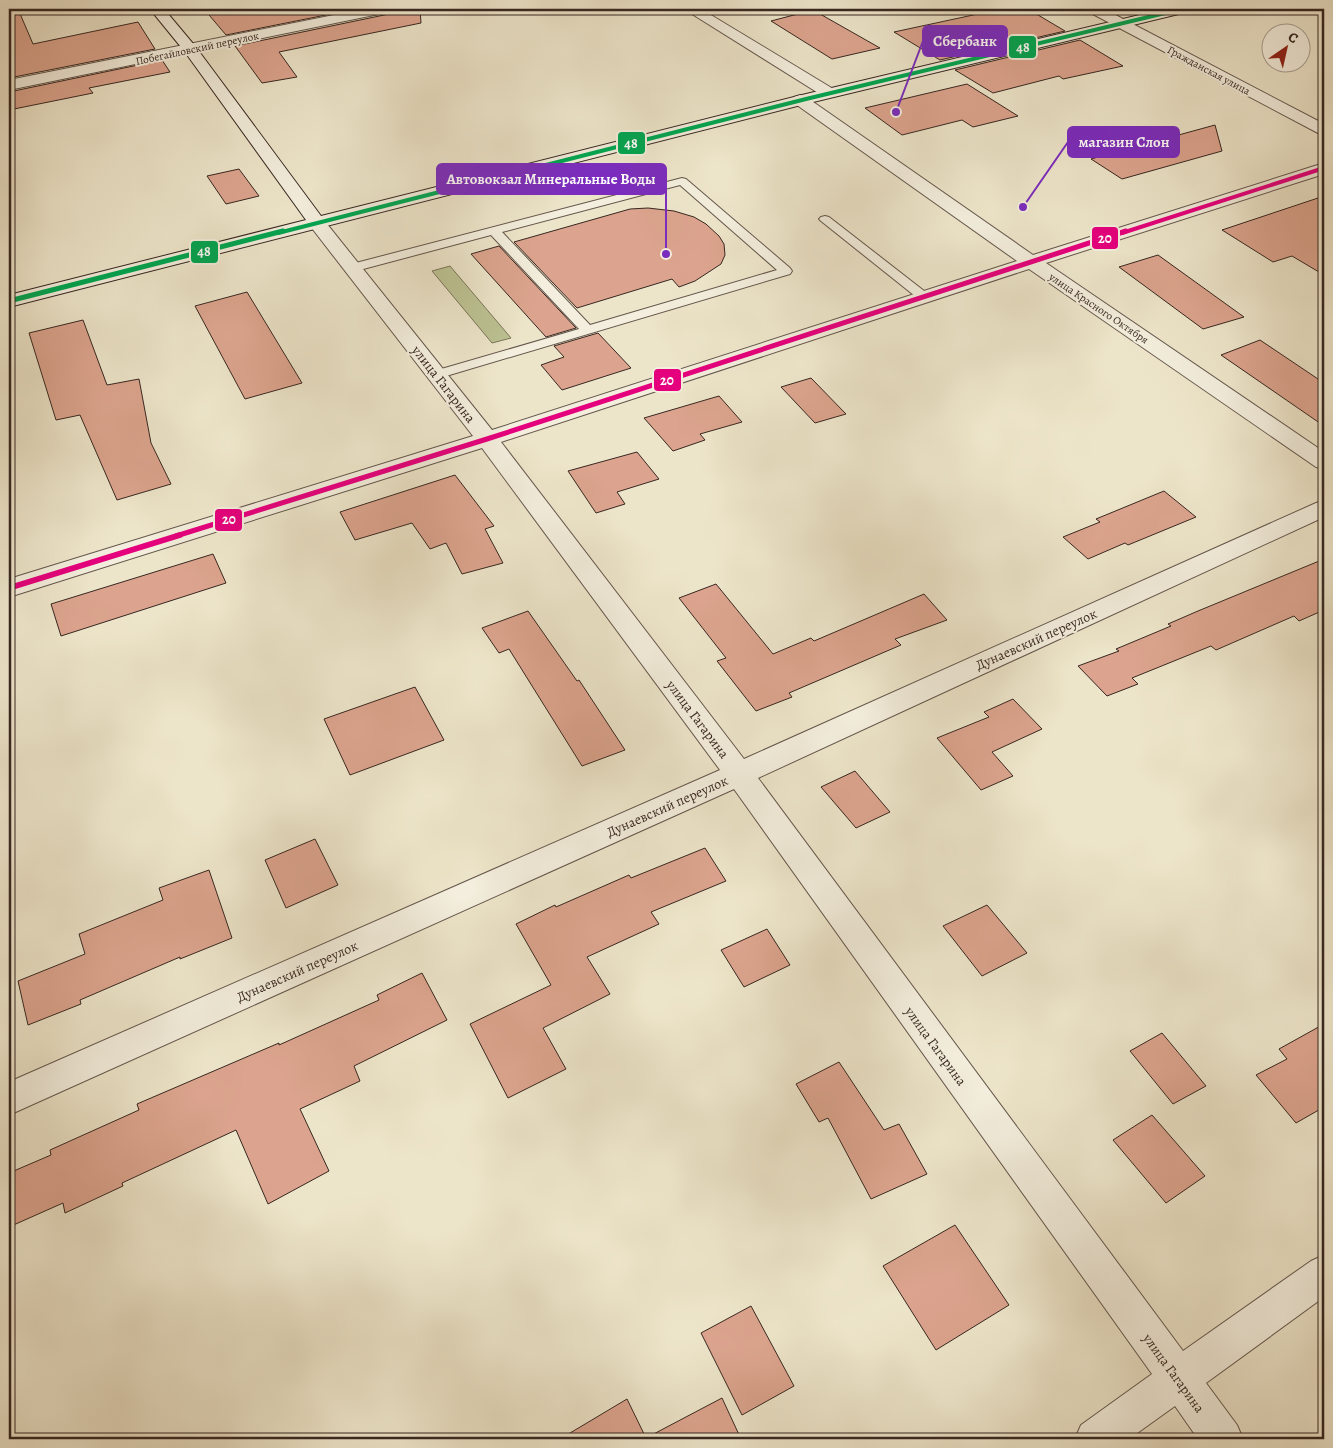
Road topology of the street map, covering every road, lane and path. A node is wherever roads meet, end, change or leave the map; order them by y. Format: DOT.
graph roads {
  1 [pos="157,9"];
  2 [pos="384,9"];
  3 [pos="691,9"];
  4 [pos="1094,9"];
  5 [pos="1182,9"];
  6 [pos="1122,24"];
  7 [pos="190,49"];
  8 [pos="9,85"];
  9 [pos="829,93"];
  10 [pos="800,100"];
  11 [pos="1324,130"];
  12 [pos="1324,168"];
  13 [pos="825,219"];
  14 [pos="317,223"];
  15 [pos="494,231"];
  16 [pos="1031,262"];
  17 [pos="352,268"];
  18 [pos="924,297"];
  19 [pos="9,301"];
  20 [pos="587,330"];
  21 [pos="436,374"];
  22 [pos="487,440"];
  23 [pos="1324,462"];
  24 [pos="1324,508"];
  25 [pos="9,588"];
  26 [pos="739,774"];
  27 [pos="9,1099"];
  28 [pos="1324,1274"];
  29 [pos="1179,1380"];
  30 [pos="1095,1439"];
  31 [pos="1223,1439"];
  1 -- 7 [label="street, улица Гагарина"];
  2 -- 7 [label="street, Побегайловский переулок"];
  3 -- 9 [label="street"];
  4 -- 6 [label="street, Гражданская улица"];
  5 -- 6 [label="street"];
  6 -- 9 [label="street"];
  6 -- 11 [label="street, Гражданская улица"];
  7 -- 8 [label="street, Побегайловский переулок"];
  7 -- 14 [label="street, улица Гагарина"];
  9 -- 10 [label="street"];
  10 -- 14 [label="street"];
  10 -- 16 [label="street, улица Красного Октября"];
  12 -- 16 [label="street"];
  13 -- 18 [label="lane"];
  14 -- 17 [label="street, улица Гагарина"];
  14 -- 19 [label="street"];
  15 -- 17 [label="lane"];
  15 -- 20 [label="lane"];
  15 -- 20 [label="lane"];
  16 -- 18 [label="street"];
  16 -- 23 [label="street, улица Красного Октября"];
  17 -- 21 [label="street, улица Гагарина"];
  18 -- 22 [label="street"];
  20 -- 21 [label="lane"];
  21 -- 22 [label="street, улица Гагарина"];
  22 -- 25 [label="street"];
  22 -- 26 [label="street, улица Гагарина"];
  24 -- 26 [label="street, Дунаевский переулок"];
  26 -- 27 [label="street, Дунаевский переулок"];
  26 -- 29 [label="street, улица Гагарина"];
  28 -- 29 [label="street"];
  29 -- 30 [label="street"];
  29 -- 31 [label="street, улица Гагарина"];
}
